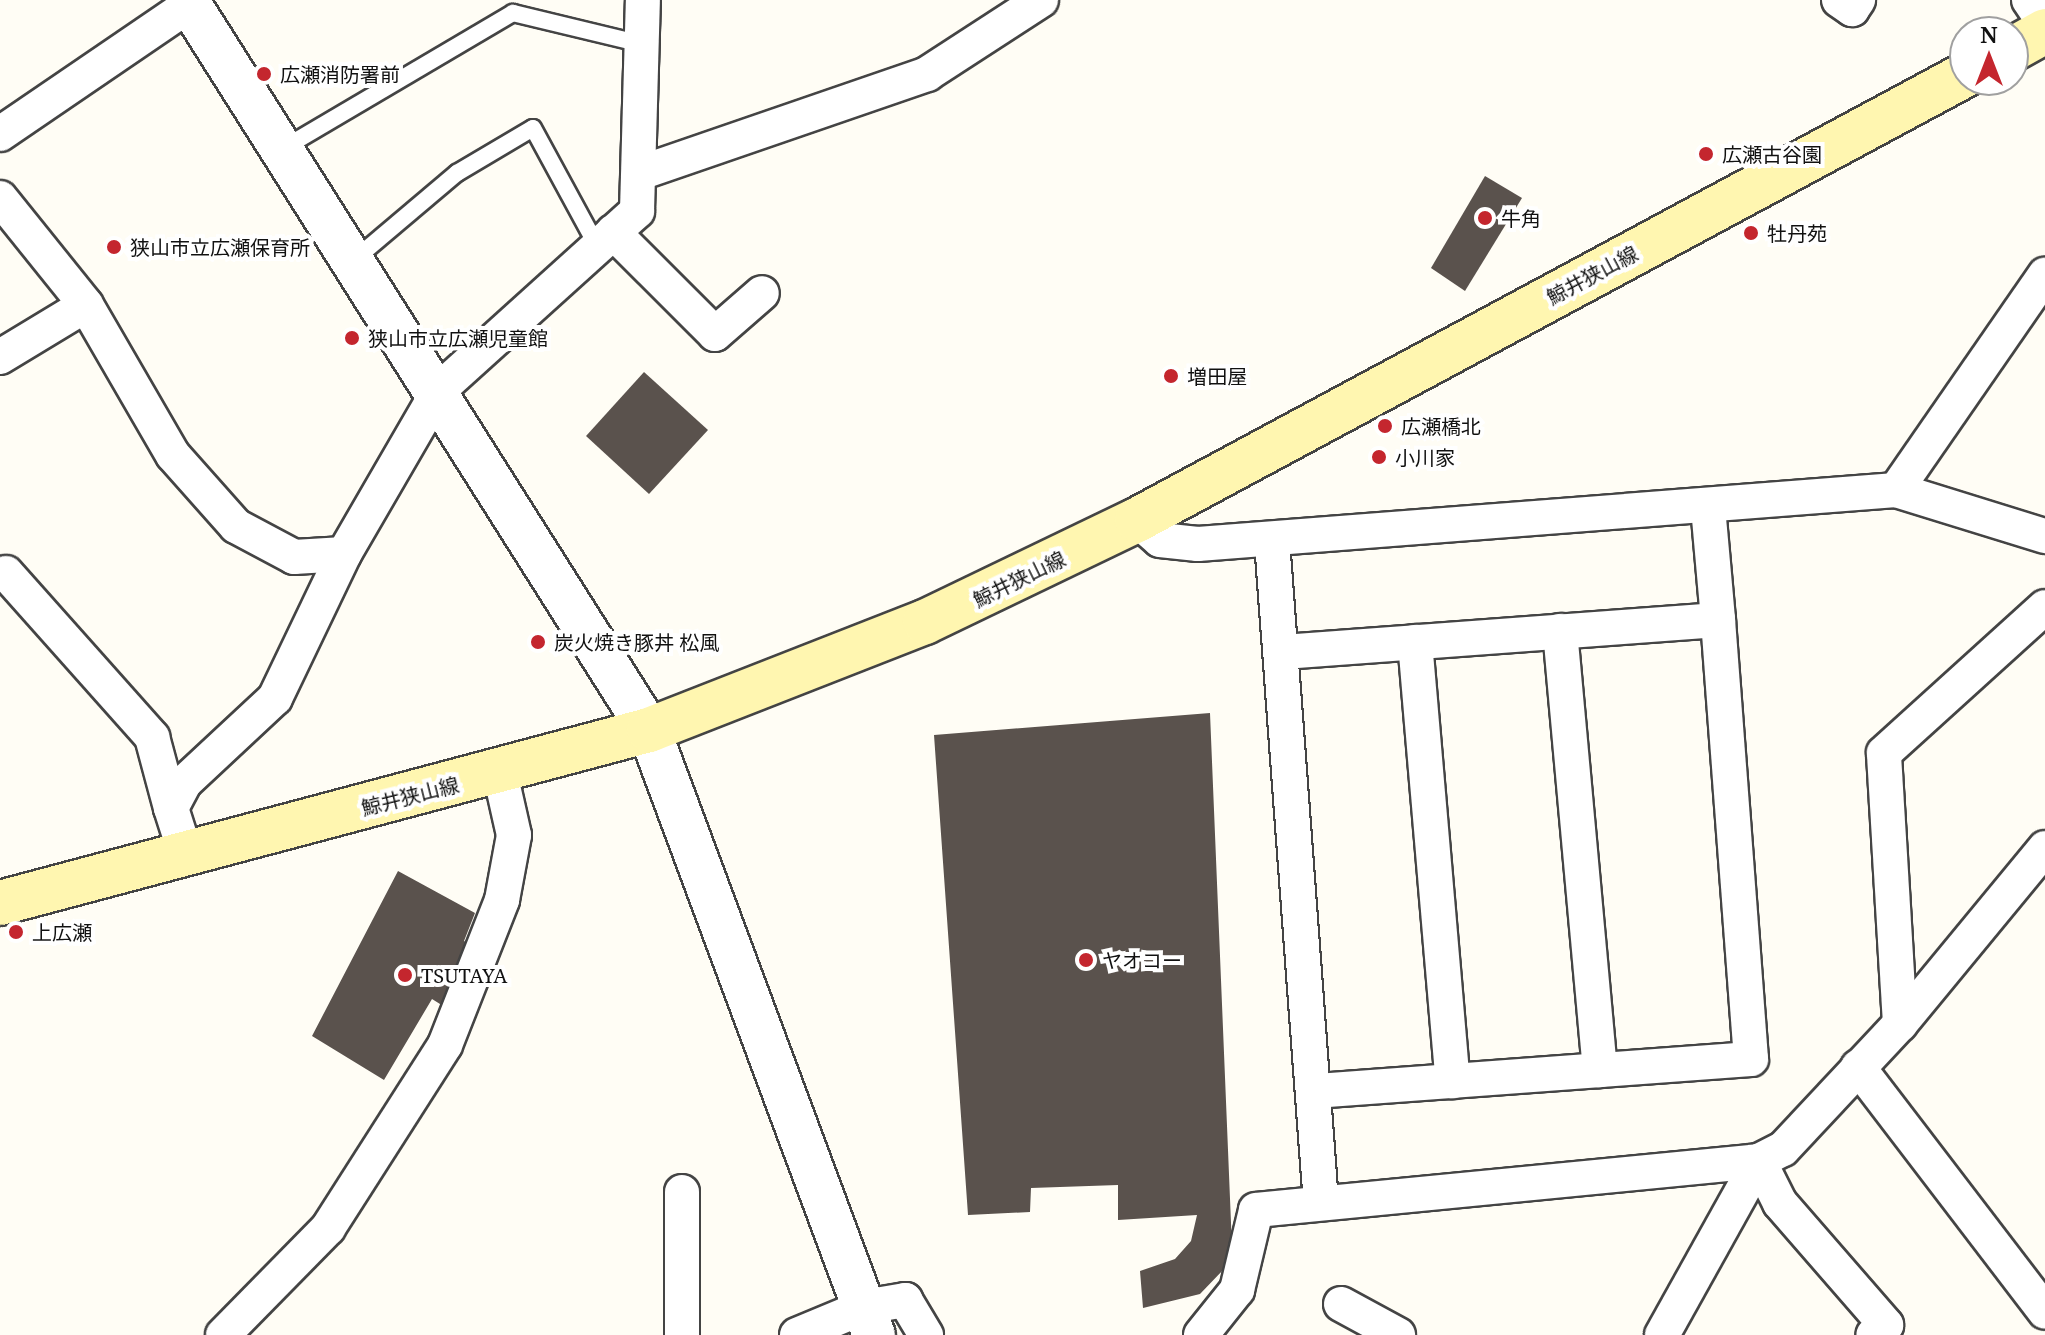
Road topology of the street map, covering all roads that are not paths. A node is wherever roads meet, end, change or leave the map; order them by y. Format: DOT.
graph roads {
  1 [pos="643,0"];
  2 [pos="1041,0"];
  3 [pos="1839,0"];
  4 [pos="1858,0"];
  5 [pos="2029,0"];
  6 [pos="188,2"];
  7 [pos="2045,24"];
  8 [pos="642,44"];
  9 [pos="1949,84"];
  10 [pos="0,134"];
  11 [pos="280,150"];
  12 [pos="640,173"];
  13 [pos="0,198"];
  14 [pos="605,239"];
  15 [pos="353,261"];
  16 [pos="2045,275"];
  17 [pos="762,293"];
  18 [pos="86,305"];
  19 [pos="0,357"];
  20 [pos="439,390"];
  21 [pos="1896,490"];
  22 [pos="1708,507"];
  23 [pos="1137,520"];
  24 [pos="2045,536"];
  25 [pos="1272,541"];
  26 [pos="344,554"];
  27 [pos="6,573"];
  28 [pos="2045,607"];
  29 [pos="1718,620"];
  30 [pos="1560,631"];
  31 [pos="1415,642"];
  32 [pos="1283,652"];
  33 [pos="649,730"];
  34 [pos="500,773"];
  35 [pos="171,808"];
  36 [pos="2045,848"];
  37 [pos="185,852"];
  38 [pos="0,903"];
  39 [pos="1900,1024"];
  40 [pos="1858,1067"];
  41 [pos="1600,1070"];
  42 [pos="1453,1081"];
  43 [pos="1317,1091"];
  44 [pos="1759,1161"];
  45 [pos="682,1192"];
  46 [pos="1321,1203"];
  47 [pos="2042,1301"];
  48 [pos="1341,1304"];
  49 [pos="869,1321"];
  50 [pos="223,1335"];
  51 [pos="682,1335"];
  52 [pos="797,1335"];
  53 [pos="926,1335"];
  54 [pos="1201,1335"];
  55 [pos="1398,1335"];
  56 [pos="1662,1335"];
  57 [pos="1873,1335"];
  1 -- 8 [label="street"];
  2 -- 12 [label="street"];
  3 -- 4 [label="street"];
  5 -- 7 [label="street"];
  6 -- 10 [label="street"];
  6 -- 11 [label="street"];
  8 -- 11 [label="lane"];
  8 -- 12 [label="street"];
  9 -- 23 [label="main road, 鯨井狭山線"];
  11 -- 15 [label="street"];
  12 -- 14 [label="street"];
  13 -- 18 [label="street"];
  14 -- 15 [label="lane"];
  14 -- 17 [label="street"];
  14 -- 20 [label="street"];
  15 -- 20 [label="street"];
  16 -- 21 [label="street"];
  18 -- 19 [label="street"];
  18 -- 26 [label="street"];
  20 -- 26 [label="street"];
  20 -- 33 [label="street"];
  21 -- 22 [label="street"];
  21 -- 24 [label="street"];
  22 -- 25 [label="street"];
  22 -- 29 [label="street"];
  23 -- 25 [label="street"];
  23 -- 33 [label="main road, 鯨井狭山線"];
  25 -- 32 [label="street"];
  26 -- 35 [label="street"];
  27 -- 35 [label="street"];
  28 -- 39 [label="street"];
  29 -- 30 [label="street"];
  29 -- 41 [label="street"];
  30 -- 31 [label="street"];
  30 -- 41 [label="street"];
  31 -- 32 [label="street"];
  31 -- 42 [label="street"];
  32 -- 43 [label="street"];
  33 -- 34 [label="main road, 鯨井狭山線"];
  33 -- 49 [label="street"];
  34 -- 37 [label="main road, 鯨井狭山線"];
  34 -- 50 [label="street"];
  35 -- 37 [label="street"];
  36 -- 39 [label="street"];
  37 -- 38 [label="main road, 鯨井狭山線"];
  39 -- 40 [label="street"];
  40 -- 44 [label="street"];
  40 -- 47 [label="street"];
  41 -- 42 [label="street"];
  42 -- 43 [label="street"];
  43 -- 46 [label="street"];
  44 -- 46 [label="street"];
  44 -- 56 [label="street"];
  44 -- 57 [label="street"];
  45 -- 51 [label="street"];
  46 -- 54 [label="street"];
  48 -- 55 [label="street"];
  49 -- 52 [label="street"];
  49 -- 53 [label="street"];
}
